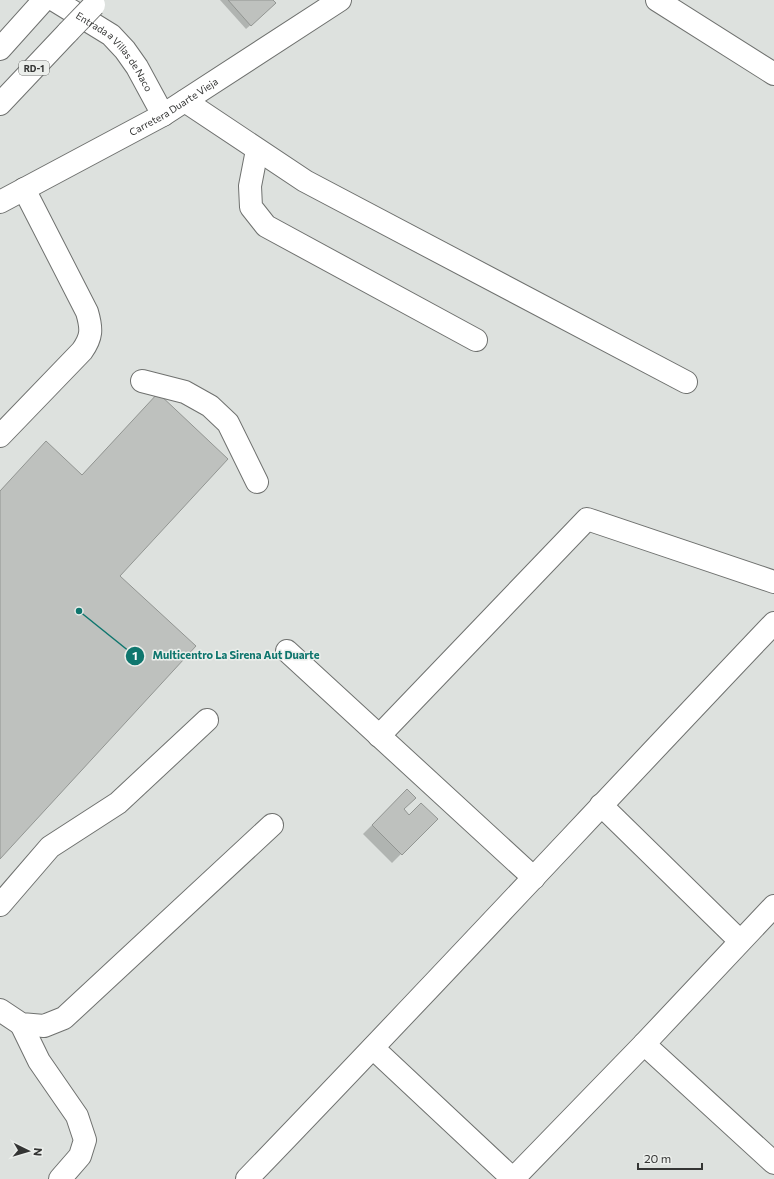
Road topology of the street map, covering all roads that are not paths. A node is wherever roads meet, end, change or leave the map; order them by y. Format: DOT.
graph roads {
  1 [pos="340,0"];
  2 [pos="657,0"];
  3 [pos="45,2"];
  4 [pos="96,2"];
  5 [pos="0,49"];
  6 [pos="774,74"];
  7 [pos="185,101"];
  8 [pos="0,104"];
  9 [pos="163,115"];
  10 [pos="257,150"];
  11 [pos="24,189"];
  12 [pos="0,202"];
  13 [pos="476,340"];
  14 [pos="142,381"];
  15 [pos="686,382"];
  16 [pos="0,436"];
  17 [pos="257,482"];
  18 [pos="774,582"];
  19 [pos="774,623"];
  20 [pos="287,651"];
  21 [pos="208,720"];
  22 [pos="379,736"];
  23 [pos="601,805"];
  24 [pos="272,825"];
  25 [pos="534,878"];
  26 [pos="0,905"];
  27 [pos="774,906"];
  28 [pos="740,941"];
  29 [pos="0,1010"];
  30 [pos="21,1024"];
  31 [pos="644,1044"];
  32 [pos="374,1048"];
  33 [pos="774,1163"];
  34 [pos="60,1179"];
  35 [pos="248,1179"];
  36 [pos="513,1179"];
  1 -- 7 [label="main road, Carretera Duarte Vieja"];
  2 -- 6 [label="main road"];
  3 -- 5 [label="main road"];
  3 -- 9 [label="main road, Entrada a Villas de Naco"];
  4 -- 8 [label="main road, RD-1, bridge"];
  7 -- 9 [label="main road, Carretera Duarte Vieja"];
  7 -- 10 [label="main road"];
  9 -- 11 [label="main road, Carretera Duarte Vieja"];
  10 -- 13 [label="main road"];
  10 -- 15 [label="main road"];
  11 -- 12 [label="main road, Carretera Duarte Vieja"];
  11 -- 16 [label="main road"];
  14 -- 17 [label="main road"];
  18 -- 22 [label="main road"];
  19 -- 23 [label="main road"];
  20 -- 22 [label="main road"];
  21 -- 26 [label="main road"];
  22 -- 25 [label="main road"];
  23 -- 25 [label="main road"];
  23 -- 28 [label="main road"];
  24 -- 30 [label="main road"];
  25 -- 32 [label="main road"];
  27 -- 28 [label="main road"];
  28 -- 31 [label="main road"];
  29 -- 30 [label="main road"];
  30 -- 34 [label="main road"];
  31 -- 33 [label="main road"];
  31 -- 36 [label="main road"];
  32 -- 35 [label="main road"];
  32 -- 36 [label="main road"];
}
